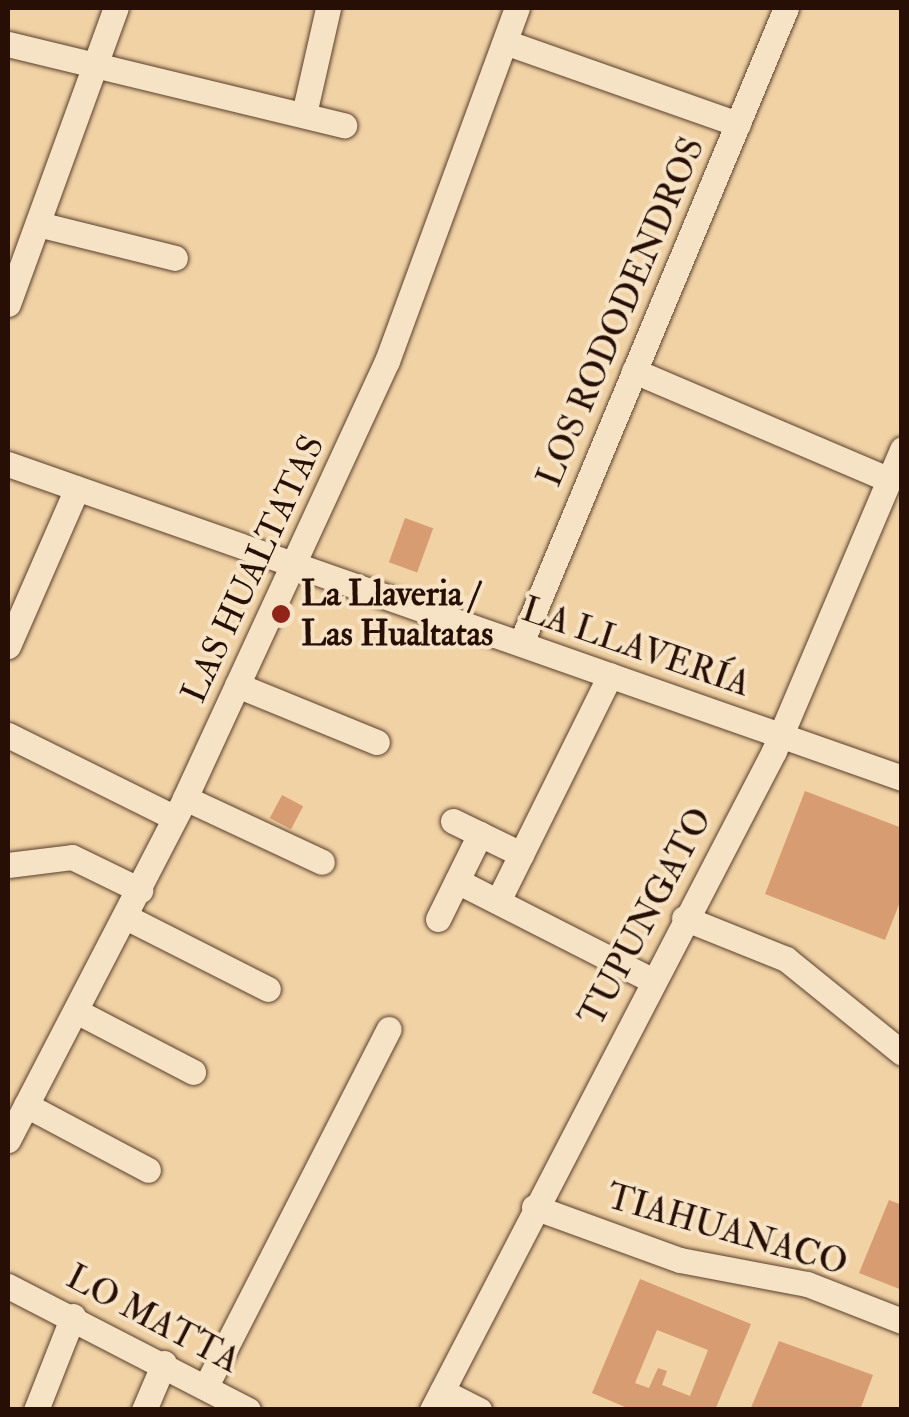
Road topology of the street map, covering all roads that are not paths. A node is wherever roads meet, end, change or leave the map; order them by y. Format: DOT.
graph roads {
  1 [pos="116,8"];
  2 [pos="328,8"];
  3 [pos="517,8"];
  4 [pos="786,8"];
  5 [pos="505,42"];
  6 [pos="8,44"];
  7 [pos="100,64"];
  8 [pos="304,114"];
  9 [pos="738,124"];
  10 [pos="344,125"];
  11 [pos="38,224"];
  12 [pos="174,258"];
  13 [pos="8,304"];
  14 [pos="634,371"];
  15 [pos="902,449"];
  16 [pos="8,464"];
  17 [pos="76,488"];
  18 [pos="890,492"];
  19 [pos="295,564"];
  20 [pos="521,643"];
  21 [pos="8,646"];
  22 [pos="610,674"];
  23 [pos="237,685"];
  24 [pos="8,735"];
  25 [pos="782,735"];
  26 [pos="377,742"];
  27 [pos="902,778"];
  28 [pos="180,808"];
  29 [pos="452,821"];
  30 [pos="480,834"];
  31 [pos="521,854"];
  32 [pos="322,862"];
  33 [pos="8,865"];
  34 [pos="457,882"];
  35 [pos="140,890"];
  36 [pos="498,902"];
  37 [pos="126,917"];
  38 [pos="684,918"];
  39 [pos="438,919"];
  40 [pos="651,980"];
  41 [pos="268,989"];
  42 [pos="76,1011"];
  43 [pos="390,1029"];
  44 [pos="902,1054"];
  45 [pos="193,1072"];
  46 [pos="26,1105"];
  47 [pos="8,1140"];
  48 [pos="148,1170"];
  49 [pos="534,1207"];
  50 [pos="13,1283"];
  51 [pos="73,1316"];
  52 [pos="902,1321"];
  53 [pos="164,1363"];
  54 [pos="206,1386"];
  55 [pos="437,1400"];
  56 [pos="36,1410"];
  57 [pos="144,1410"];
  58 [pos="248,1410"];
  59 [pos="479,1410"];
  1 -- 7 [label="street"];
  2 -- 8 [label="street"];
  3 -- 5 [label="street, LAS HUALTATAS"];
  4 -- 9 [label="street, LOS RODODENDROS"];
  5 -- 9 [label="street"];
  5 -- 19 [label="street, LAS HUALTATAS"];
  6 -- 7 [label="street"];
  7 -- 8 [label="street"];
  7 -- 11 [label="street"];
  8 -- 10 [label="street"];
  9 -- 14 [label="street, LOS RODODENDROS"];
  11 -- 12 [label="street"];
  11 -- 13 [label="street"];
  14 -- 18 [label="street"];
  14 -- 20 [label="street, LOS RODODENDROS"];
  15 -- 18 [label="street, TUPUNGATO"];
  16 -- 17 [label="street, LA LLAVERÍA"];
  17 -- 19 [label="street, LA LLAVERÍA"];
  17 -- 21 [label="street"];
  18 -- 25 [label="street, TUPUNGATO"];
  19 -- 20 [label="street, LA LLAVERÍA"];
  19 -- 23 [label="street, LAS HUALTATAS"];
  20 -- 22 [label="street, LA LLAVERÍA"];
  22 -- 25 [label="street, LA LLAVERÍA"];
  22 -- 31 [label="street"];
  23 -- 26 [label="street"];
  23 -- 28 [label="street, LAS HUALTATAS"];
  24 -- 28 [label="street"];
  25 -- 27 [label="street, LA LLAVERÍA"];
  25 -- 38 [label="street, TUPUNGATO"];
  28 -- 32 [label="street"];
  28 -- 35 [label="street, LAS HUALTATAS"];
  29 -- 30 [label="street"];
  30 -- 31 [label="street"];
  30 -- 34 [label="street"];
  31 -- 36 [label="street"];
  33 -- 35 [label="street"];
  34 -- 36 [label="street"];
  34 -- 39 [label="street"];
  35 -- 37 [label="street, LAS HUALTATAS"];
  36 -- 40 [label="street"];
  37 -- 41 [label="street"];
  37 -- 42 [label="street, LAS HUALTATAS"];
  38 -- 40 [label="street, TUPUNGATO"];
  38 -- 44 [label="street"];
  40 -- 49 [label="street, TUPUNGATO"];
  42 -- 45 [label="street"];
  42 -- 46 [label="street, LAS HUALTATAS"];
  43 -- 54 [label="street"];
  46 -- 47 [label="street, LAS HUALTATAS"];
  46 -- 48 [label="street"];
  49 -- 52 [label="street, TIAHUANACO"];
  49 -- 55 [label="street, TUPUNGATO"];
  50 -- 51 [label="street, LO MATTA"];
  51 -- 53 [label="street, LO MATTA"];
  51 -- 56 [label="street"];
  53 -- 54 [label="street, LO MATTA"];
  53 -- 57 [label="street"];
  54 -- 58 [label="street, LO MATTA"];
  55 -- 59 [label="street"];
}
